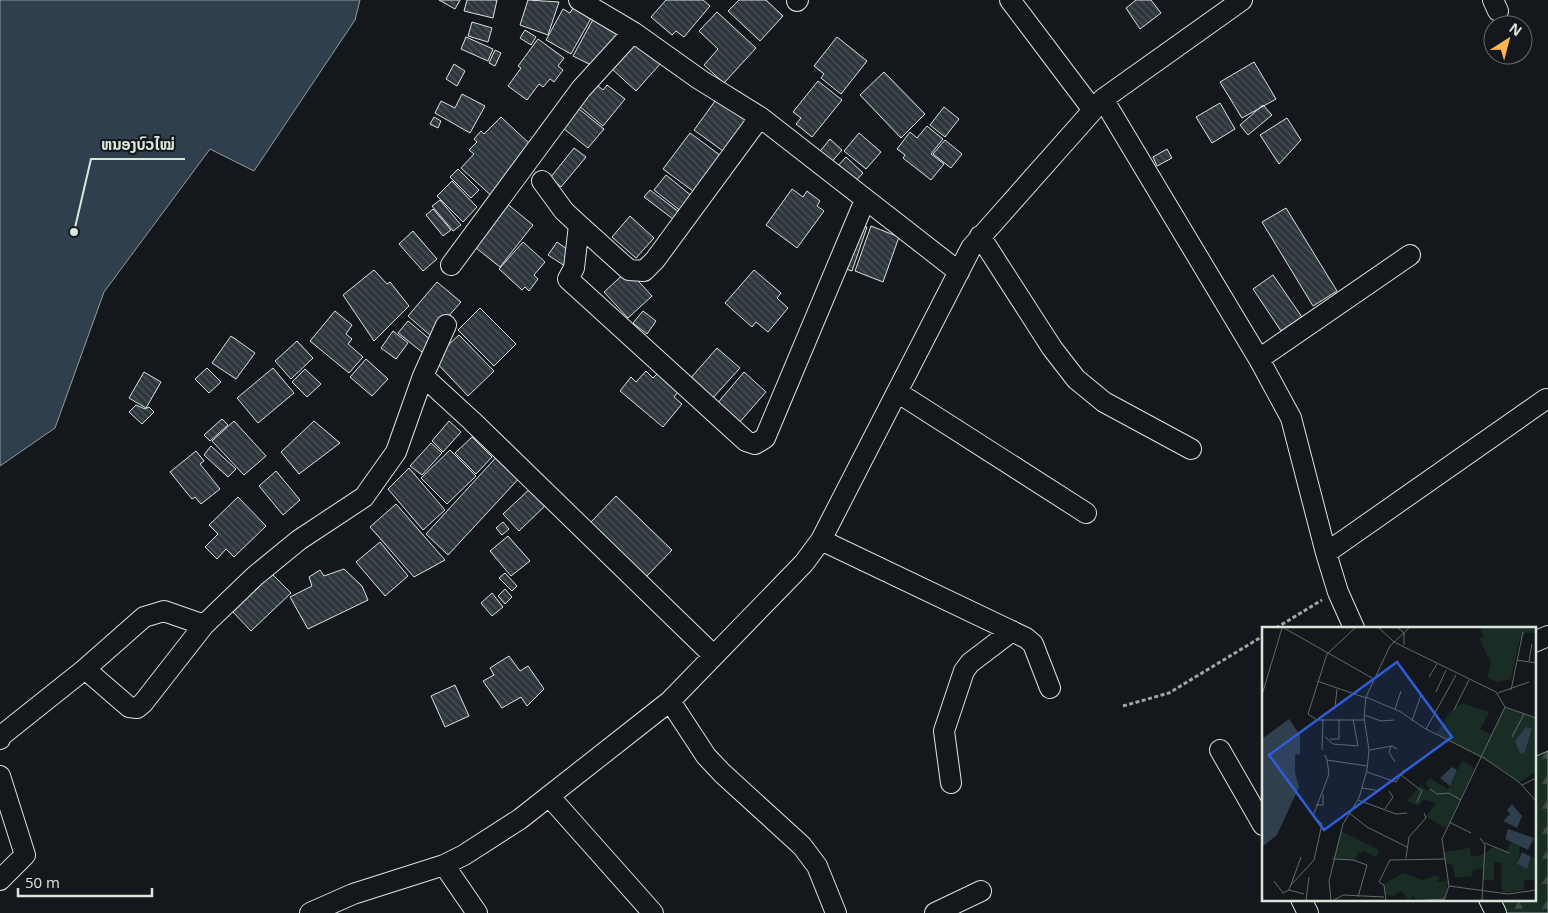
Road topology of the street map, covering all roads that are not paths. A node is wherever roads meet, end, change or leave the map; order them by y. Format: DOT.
graph roads {
  1 [pos="579,0"];
  2 [pos="1010,0"];
  3 [pos="1242,0"];
  4 [pos="633,32"];
  5 [pos="1098,104"];
  6 [pos="760,117"];
  7 [pos="542,180"];
  8 [pos="865,200"];
  9 [pos="579,225"];
  10 [pos="980,236"];
  11 [pos="1410,255"];
  12 [pos="451,265"];
  13 [pos="959,272"];
  14 [pos="446,325"];
  15 [pos="1259,359"];
  16 [pos="423,376"];
  17 [pos="897,392"];
  18 [pos="1546,399"];
  19 [pos="1191,449"];
  20 [pos="1086,513"];
  21 [pos="821,540"];
  22 [pos="1326,553"];
  23 [pos="204,625"];
  24 [pos="1354,627"];
  25 [pos="1012,631"];
  26 [pos="1548,636"];
  27 [pos="1536,641"];
  28 [pos="713,655"];
  29 [pos="86,669"];
  30 [pos="1050,688"];
  31 [pos="670,700"];
  32 [pos="0,739"];
  33 [pos="1220,750"];
  34 [pos="0,776"];
  35 [pos="951,783"];
  36 [pos="550,796"];
  37 [pos="1262,823"];
  38 [pos="444,865"];
  39 [pos="0,880"];
  40 [pos="981,891"];
  41 [pos="1302,900"];
  42 [pos="1490,900"];
  43 [pos="310,913"];
  44 [pos="477,913"];
  45 [pos="652,913"];
  46 [pos="836,913"];
  47 [pos="935,913"];
  48 [pos="1308,913"];
  49 [pos="1496,913"];
  1 -- 4 [label="street"];
  2 -- 5 [label="street"];
  3 -- 5 [label="street"];
  4 -- 6 [label="street"];
  4 -- 12 [label="street"];
  5 -- 10 [label="street"];
  5 -- 15 [label="street"];
  6 -- 8 [label="street"];
  6 -- 9 [label="street"];
  7 -- 9 [label="street"];
  8 -- 9 [label="street"];
  8 -- 13 [label="street"];
  10 -- 13 [label="street"];
  10 -- 19 [label="street"];
  11 -- 15 [label="street"];
  13 -- 17 [label="street"];
  14 -- 16 [label="street"];
  15 -- 22 [label="street"];
  16 -- 23 [label="street"];
  16 -- 28 [label="street"];
  17 -- 20 [label="street"];
  17 -- 21 [label="street"];
  18 -- 22 [label="street"];
  21 -- 25 [label="street"];
  21 -- 28 [label="street"];
  22 -- 24 [label="street"];
  23 -- 29 [label="street"];
  23 -- 29 [label="street"];
  25 -- 30 [label="street"];
  25 -- 35 [label="street"];
  26 -- 27 [label="street"];
  28 -- 31 [label="street"];
  29 -- 32 [label="street"];
  31 -- 36 [label="street"];
  31 -- 46 [label="street"];
  33 -- 37 [label="street"];
  34 -- 39 [label="street"];
  36 -- 38 [label="street"];
  36 -- 45 [label="street"];
  38 -- 43 [label="street"];
  38 -- 44 [label="street"];
  40 -- 47 [label="street"];
  41 -- 48 [label="street"];
  42 -- 49 [label="street"];
}
